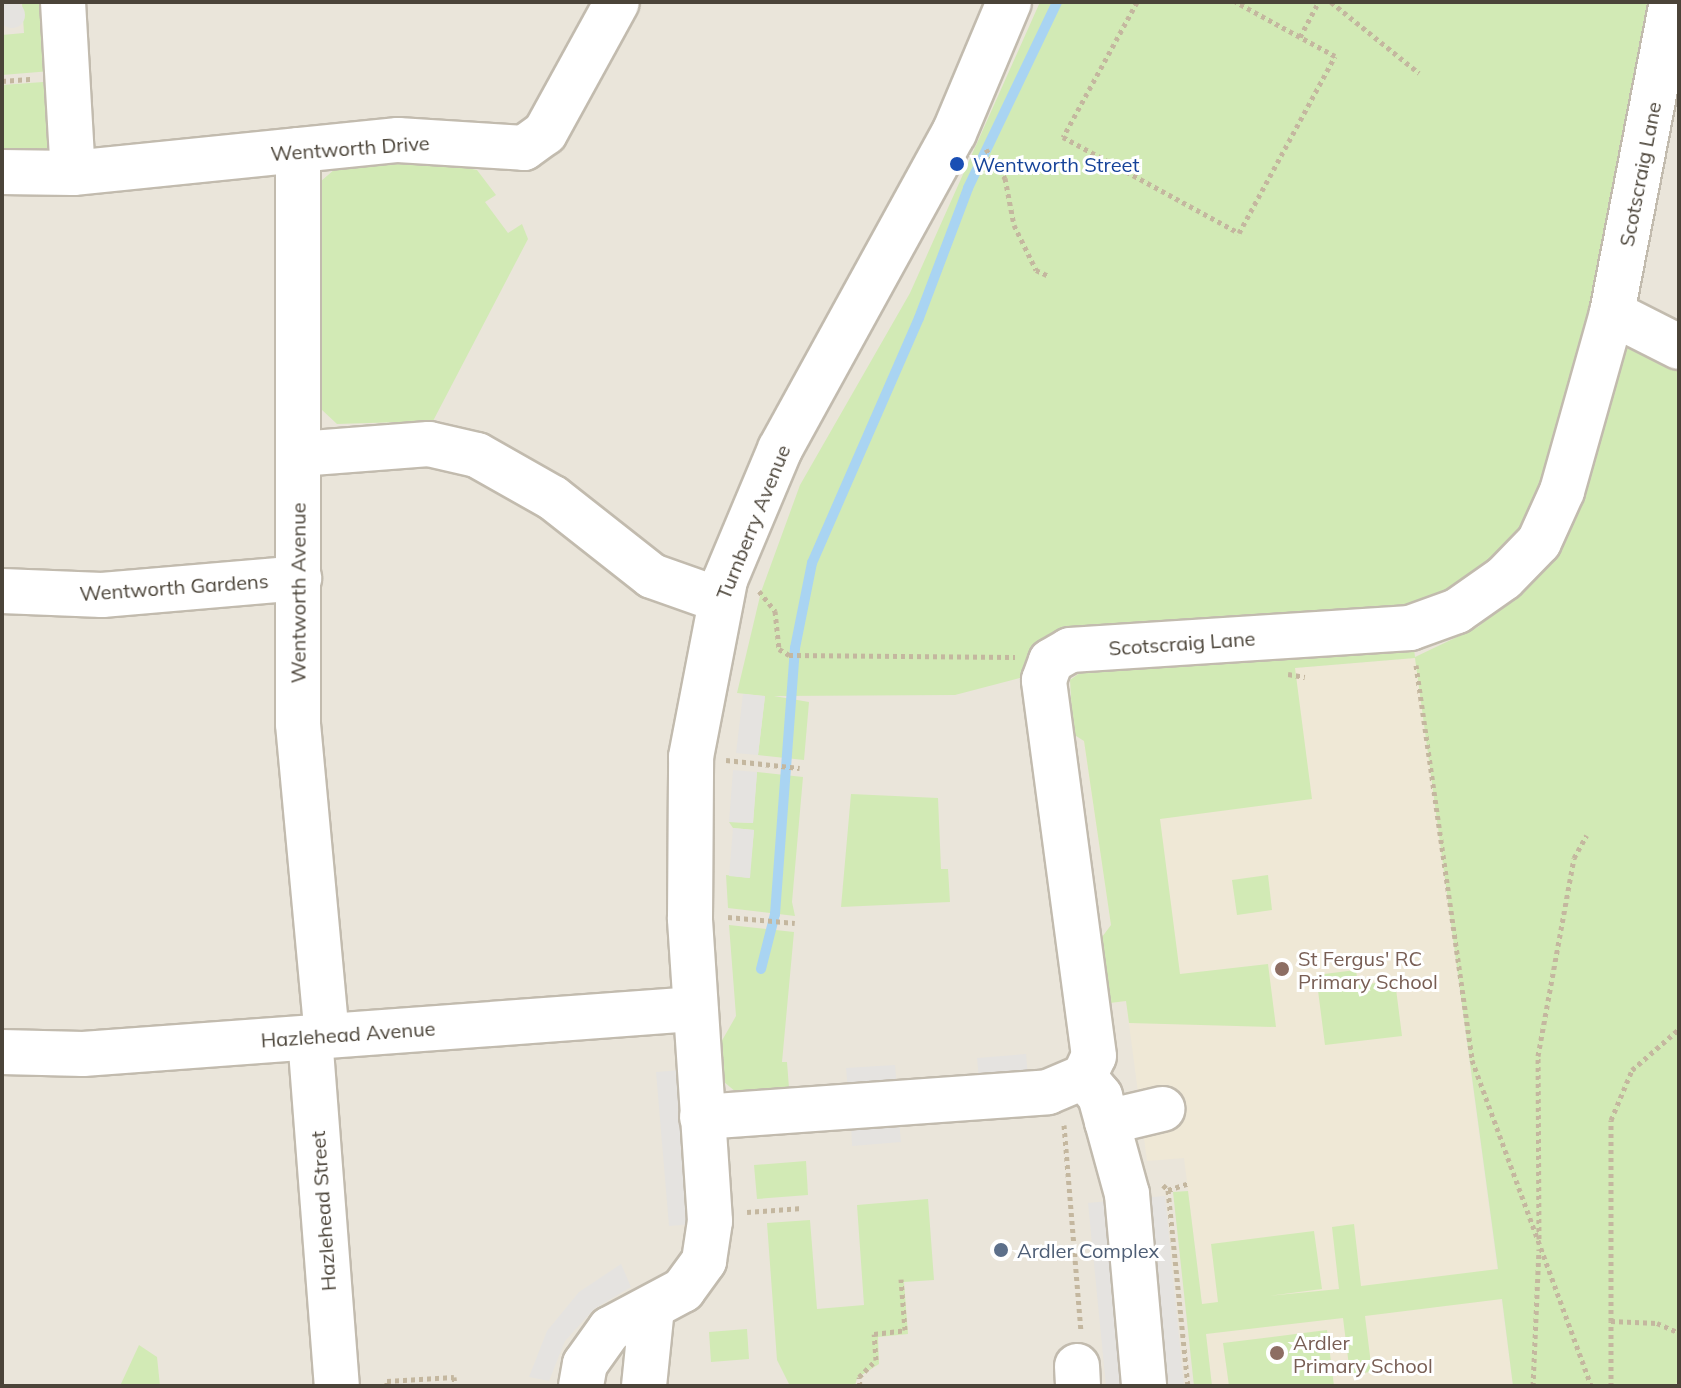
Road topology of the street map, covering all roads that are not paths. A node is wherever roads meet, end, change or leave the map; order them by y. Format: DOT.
graph roads {
  1 [pos="63,2"];
  2 [pos="617,2"];
  3 [pos="1009,2"];
  4 [pos="1672,2"];
  5 [pos="298,150"];
  6 [pos="2,172"];
  7 [pos="73,173"];
  8 [pos="1612,313"];
  9 [pos="1679,347"];
  10 [pos="299,454"];
  11 [pos="299,578"];
  12 [pos="722,590"];
  13 [pos="2,591"];
  14 [pos="695,1009"];
  15 [pos="318,1036"];
  16 [pos="2,1052"];
  17 [pos="1072,1083"];
  18 [pos="1162,1109"];
  19 [pos="702,1117"];
  20 [pos="1107,1122"];
  21 [pos="652,1307"];
  22 [pos="337,1386"];
  23 [pos="581,1386"];
  24 [pos="644,1386"];
  25 [pos="1144,1386"];
  1 -- 7 [label="street"];
  2 -- 5 [label="street, Wentworth Drive"];
  3 -- 12 [label="street, Turnberry Avenue"];
  4 -- 8 [label="street, Scotscraig Lane"];
  5 -- 7 [label="street, Wentworth Drive"];
  5 -- 10 [label="street, Wentworth Avenue"];
  6 -- 7 [label="street, Wentworth Drive"];
  8 -- 9 [label="street"];
  8 -- 17 [label="street, Scotscraig Lane"];
  10 -- 11 [label="street, Wentworth Avenue"];
  10 -- 12 [label="street"];
  11 -- 13 [label="street, Wentworth Gardens"];
  11 -- 15 [label="street, Wentworth Avenue"];
  12 -- 14 [label="street, Turnberry Avenue"];
  14 -- 15 [label="street, Hazlehead Avenue"];
  14 -- 19 [label="street, Turnberry Avenue"];
  15 -- 16 [label="street, Hazlehead Avenue"];
  15 -- 22 [label="street, Hazlehead Street"];
  17 -- 19 [label="street"];
  17 -- 20 [label="street"];
  18 -- 20 [label="street"];
  19 -- 21 [label="street, Turnberry Avenue"];
  20 -- 25 [label="street"];
  21 -- 23 [label="street, Turnberry Avenue"];
  21 -- 24 [label="street"];
}
